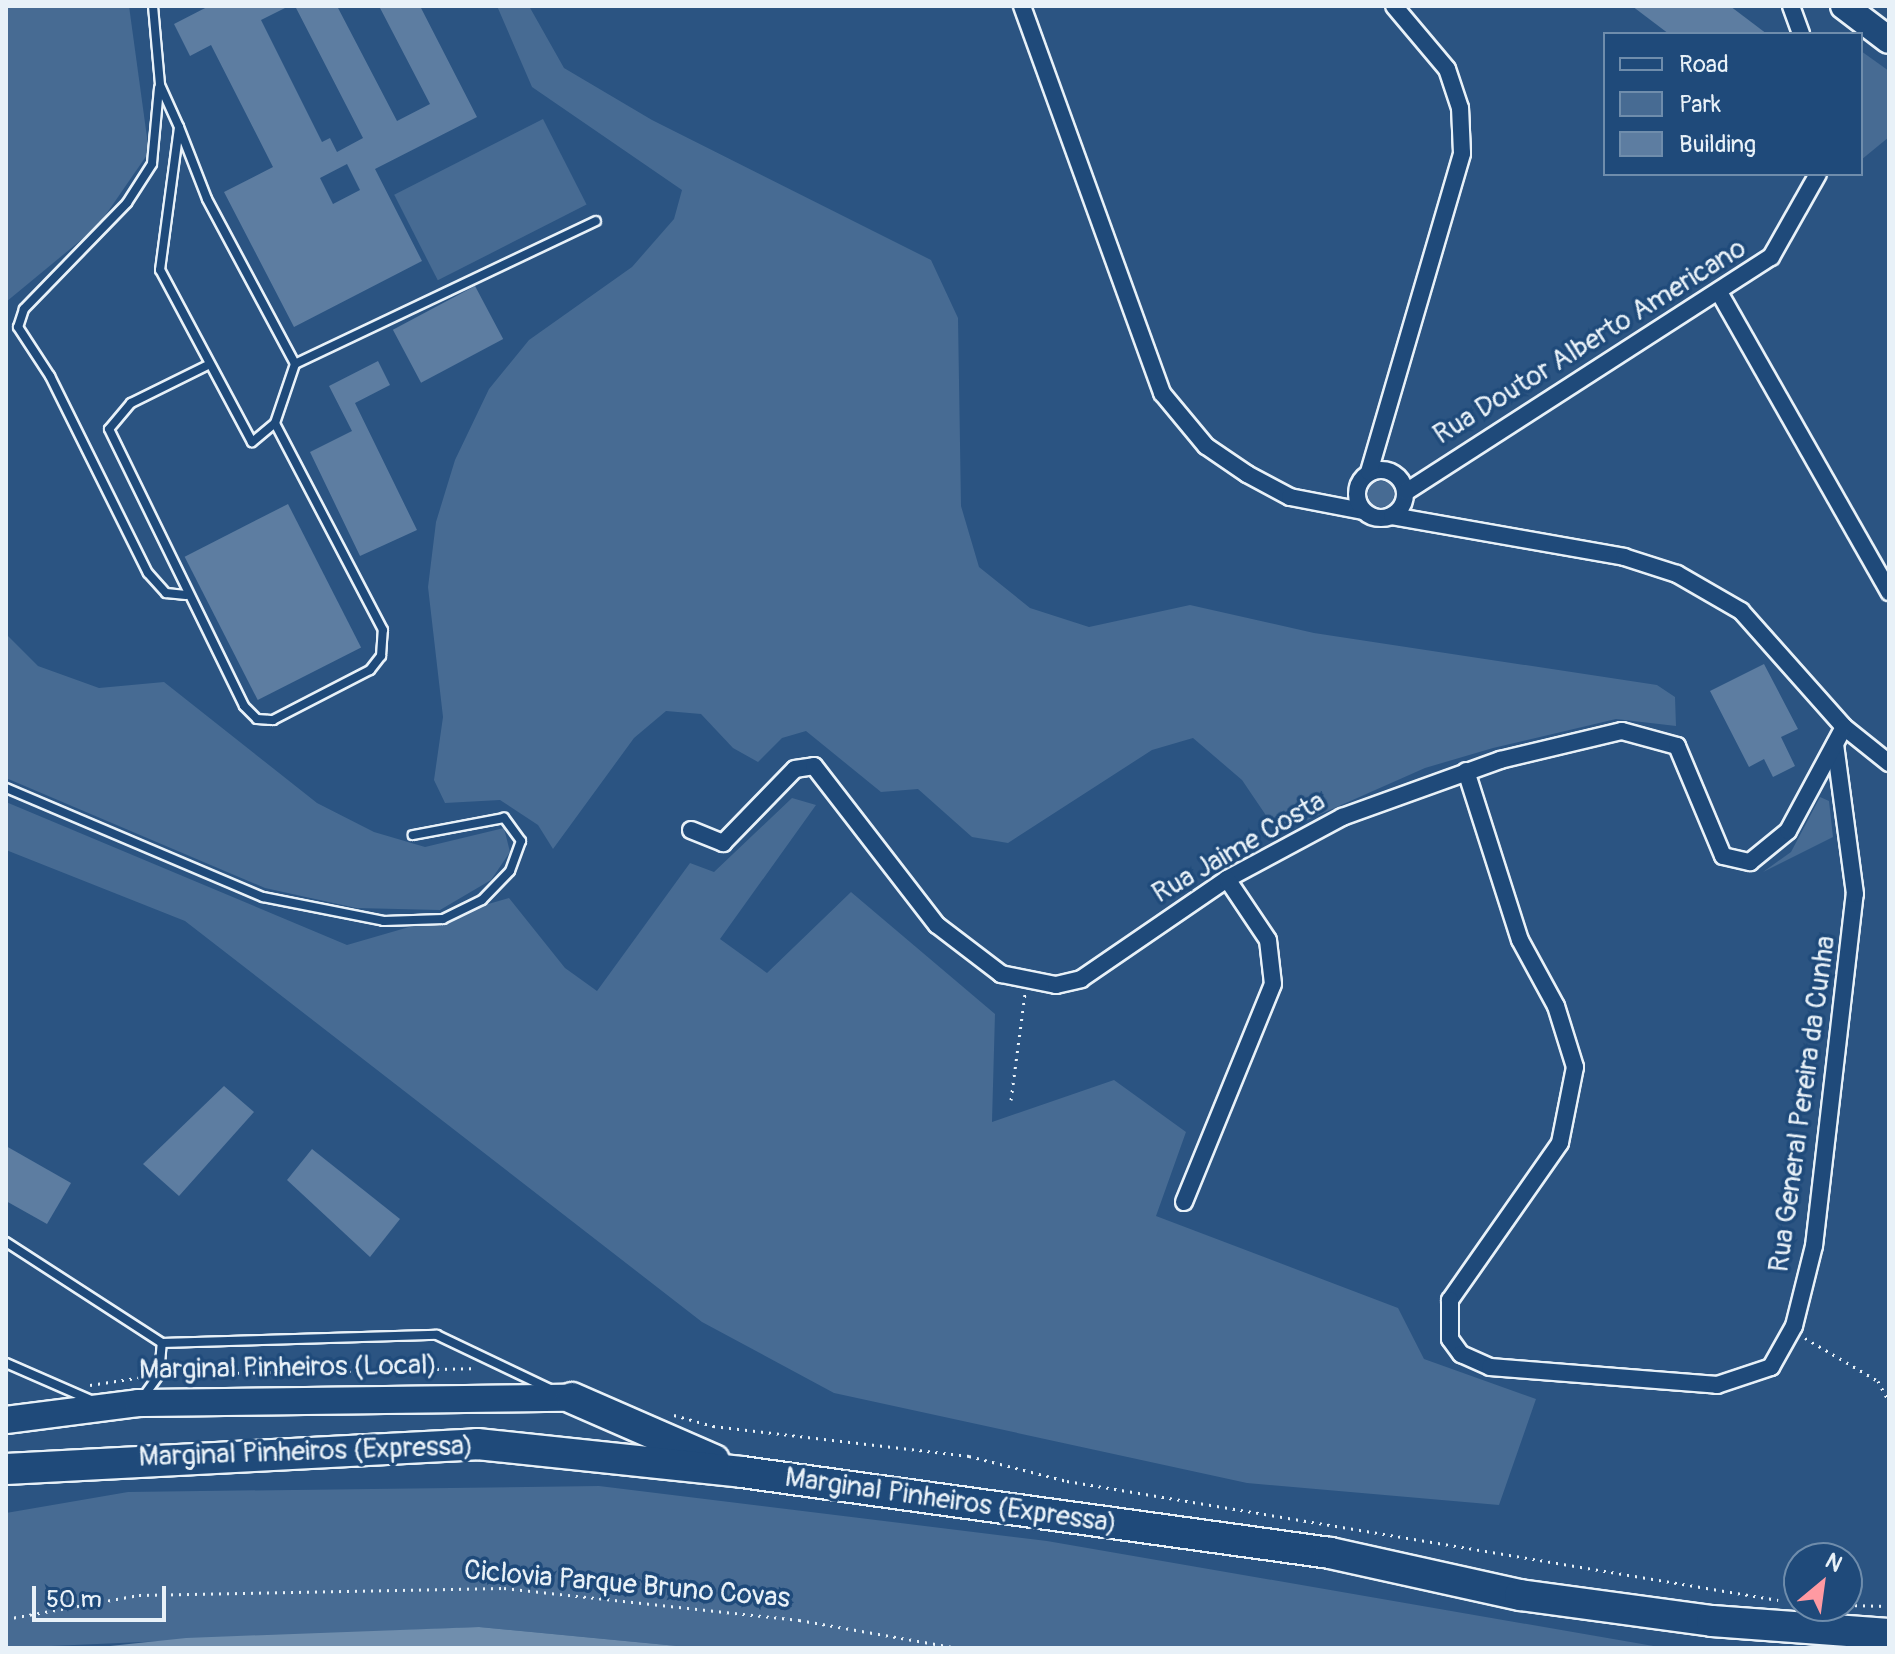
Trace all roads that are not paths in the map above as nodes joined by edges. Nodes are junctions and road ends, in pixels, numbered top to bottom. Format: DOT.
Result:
graph roads {
  1 [pos="153,6"];
  2 [pos="1022,6"];
  3 [pos="1394,6"];
  4 [pos="1791,6"];
  5 [pos="1844,6"];
  6 [pos="1800,32"];
  7 [pos="1889,40"];
  8 [pos="160,85"];
  9 [pos="179,127"];
  10 [pos="1817,176"];
  11 [pos="596,221"];
  12 [pos="1720,294"];
  13 [pos="295,364"];
  14 [pos="208,365"];
  15 [pos="275,423"];
  16 [pos="1377,471"];
  17 [pos="1357,490"];
  18 [pos="1401,499"];
  19 [pos="1322,503"];
  20 [pos="1363,511"];
  21 [pos="1889,592"];
  22 [pos="186,595"];
  23 [pos="1844,727"];
  24 [pos="1835,744"];
  25 [pos="1889,763"];
  26 [pos="1466,771"];
  27 [pos="6,788"];
  28 [pos="691,830"];
  29 [pos="413,835"];
  30 [pos="1227,879"];
  31 [pos="1184,1202"];
  32 [pos="6,1242"];
  33 [pos="162,1343"];
  34 [pos="6,1363"];
  35 [pos="572,1398"];
  36 [pos="138,1403"];
  37 [pos="101,1405"];
  38 [pos="6,1420"];
  39 [pos="6,1469"];
  40 [pos="742,1472"];
  41 [pos="1889,1634"];
  1 -- 8 [label="lane"];
  2 -- 19 [label="street"];
  3 -- 16 [label="street"];
  4 -- 6 [label="street"];
  5 -- 7 [label="main road"];
  8 -- 9 [label="lane"];
  8 -- 22 [label="lane"];
  9 -- 13 [label="lane"];
  9 -- 14 [label="lane"];
  10 -- 12 [label="street, Rua Doutor Alberto Americano"];
  11 -- 13 [label="lane"];
  12 -- 18 [label="street, Rua Doutor Alberto Americano"];
  12 -- 21 [label="street"];
  13 -- 15 [label="lane"];
  14 -- 15 [label="lane"];
  14 -- 22 [label="lane"];
  15 -- 22 [label="lane"];
  16 -- 17 [label="street"];
  16 -- 18 [label="street"];
  17 -- 19 [label="street"];
  17 -- 20 [label="street"];
  18 -- 20 [label="street"];
  18 -- 23 [label="street"];
  19 -- 20 [label="street"];
  23 -- 24 [label="street, Rua Jaime Costa"];
  23 -- 25 [label="street"];
  24 -- 26 [label="street, Rua Jaime Costa"];
  24 -- 26 [label="street, Rua General Pereira da Cunha"];
  26 -- 30 [label="street, Rua Jaime Costa"];
  27 -- 29 [label="lane"];
  28 -- 30 [label="street, Rua Jaime Costa"];
  30 -- 31 [label="street"];
  32 -- 33 [label="lane"];
  33 -- 35 [label="lane"];
  33 -- 36 [label="lane"];
  34 -- 37 [label="lane"];
  35 -- 36 [label="main road, Marginal Pinheiros (Local)"];
  35 -- 40 [label="highway"];
  36 -- 37 [label="main road, Marginal Pinheiros (Local)"];
  37 -- 38 [label="main road, Marginal Pinheiros (Local)"];
  39 -- 40 [label="highway, Marginal Pinheiros (Expressa)"];
  40 -- 41 [label="highway, Marginal Pinheiros (Expressa)"];
}
